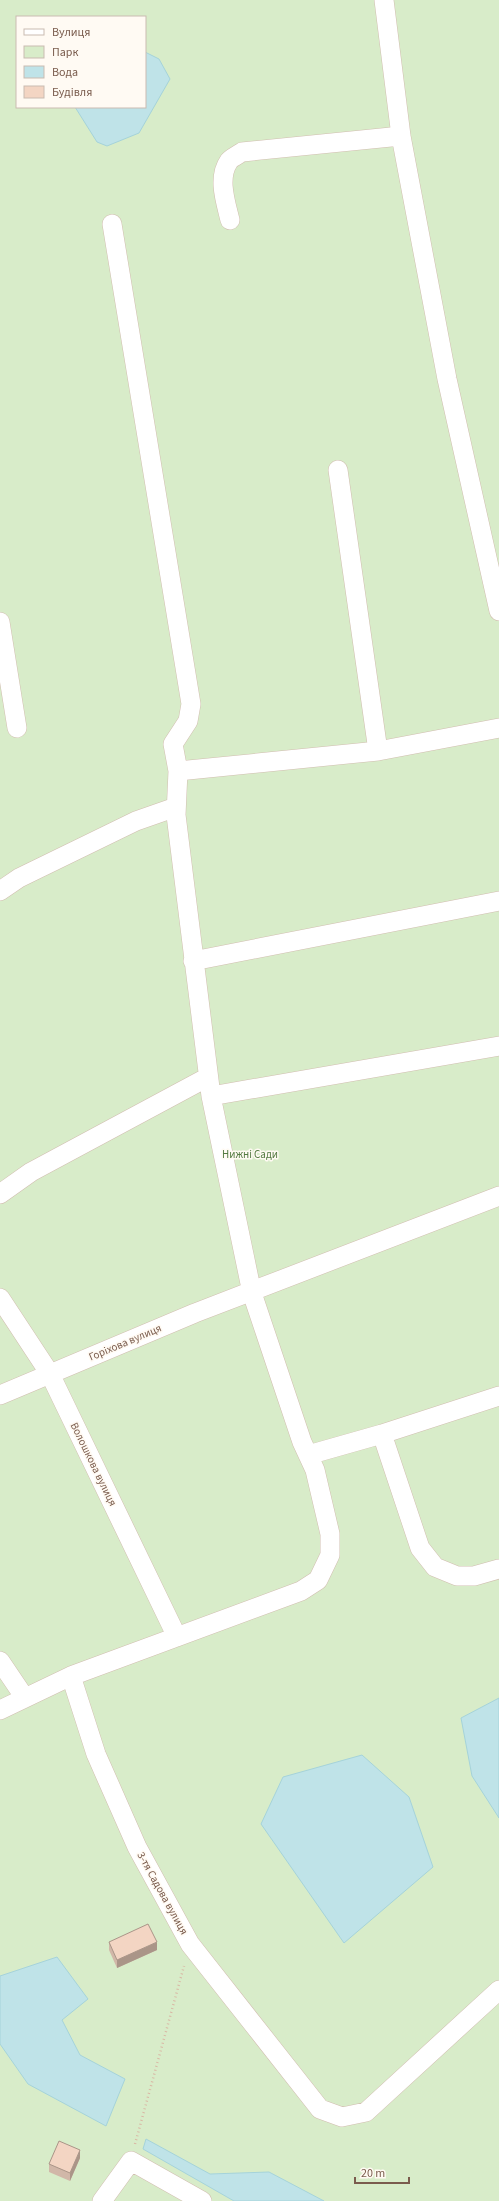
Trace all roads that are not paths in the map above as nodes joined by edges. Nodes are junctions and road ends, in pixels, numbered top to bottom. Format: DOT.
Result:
graph roads {
  1 [pos="384,0"];
  2 [pos="401,136"];
  3 [pos="230,220"];
  4 [pos="112,224"];
  5 [pos="338,470"];
  6 [pos="499,611"];
  7 [pos="0,622"];
  8 [pos="17,728"];
  9 [pos="499,728"];
  10 [pos="378,751"];
  11 [pos="178,771"];
  12 [pos="176,807"];
  13 [pos="0,890"];
  14 [pos="499,901"];
  15 [pos="193,961"];
  16 [pos="499,1046"];
  17 [pos="208,1077"];
  18 [pos="211,1096"];
  19 [pos="0,1194"];
  20 [pos="499,1196"];
  21 [pos="252,1293"];
  22 [pos="0,1298"];
  23 [pos="50,1374"];
  24 [pos="0,1395"];
  25 [pos="499,1396"];
  26 [pos="382,1434"];
  27 [pos="308,1455"];
  28 [pos="499,1569"];
  29 [pos="177,1637"];
  30 [pos="0,1661"];
  31 [pos="72,1676"];
  32 [pos="25,1698"];
  33 [pos="0,1710"];
  34 [pos="499,1990"];
  35 [pos="102,2201"];
  36 [pos="202,2201"];
  1 -- 2 [label="street"];
  2 -- 3 [label="street"];
  2 -- 6 [label="street"];
  4 -- 11 [label="street"];
  5 -- 10 [label="street"];
  7 -- 8 [label="street"];
  9 -- 10 [label="street"];
  10 -- 11 [label="street"];
  11 -- 12 [label="street"];
  12 -- 13 [label="street"];
  12 -- 15 [label="street"];
  14 -- 15 [label="street"];
  15 -- 17 [label="street"];
  16 -- 18 [label="street"];
  17 -- 18 [label="street"];
  17 -- 19 [label="street"];
  18 -- 21 [label="street"];
  20 -- 21 [label="street, Горіхова вулиця"];
  21 -- 23 [label="street, Горіхова вулиця"];
  21 -- 27 [label="street"];
  22 -- 23 [label="street, Волошкова вулиця"];
  23 -- 24 [label="street, Горіхова вулиця"];
  23 -- 29 [label="street, Волошкова вулиця"];
  25 -- 26 [label="street"];
  26 -- 27 [label="street"];
  26 -- 28 [label="street"];
  27 -- 29 [label="street"];
  29 -- 31 [label="street"];
  30 -- 32 [label="street"];
  31 -- 32 [label="street"];
  31 -- 34 [label="street, 3-тя Садова вулиця"];
  32 -- 33 [label="street"];
  35 -- 36 [label="street"];
}
